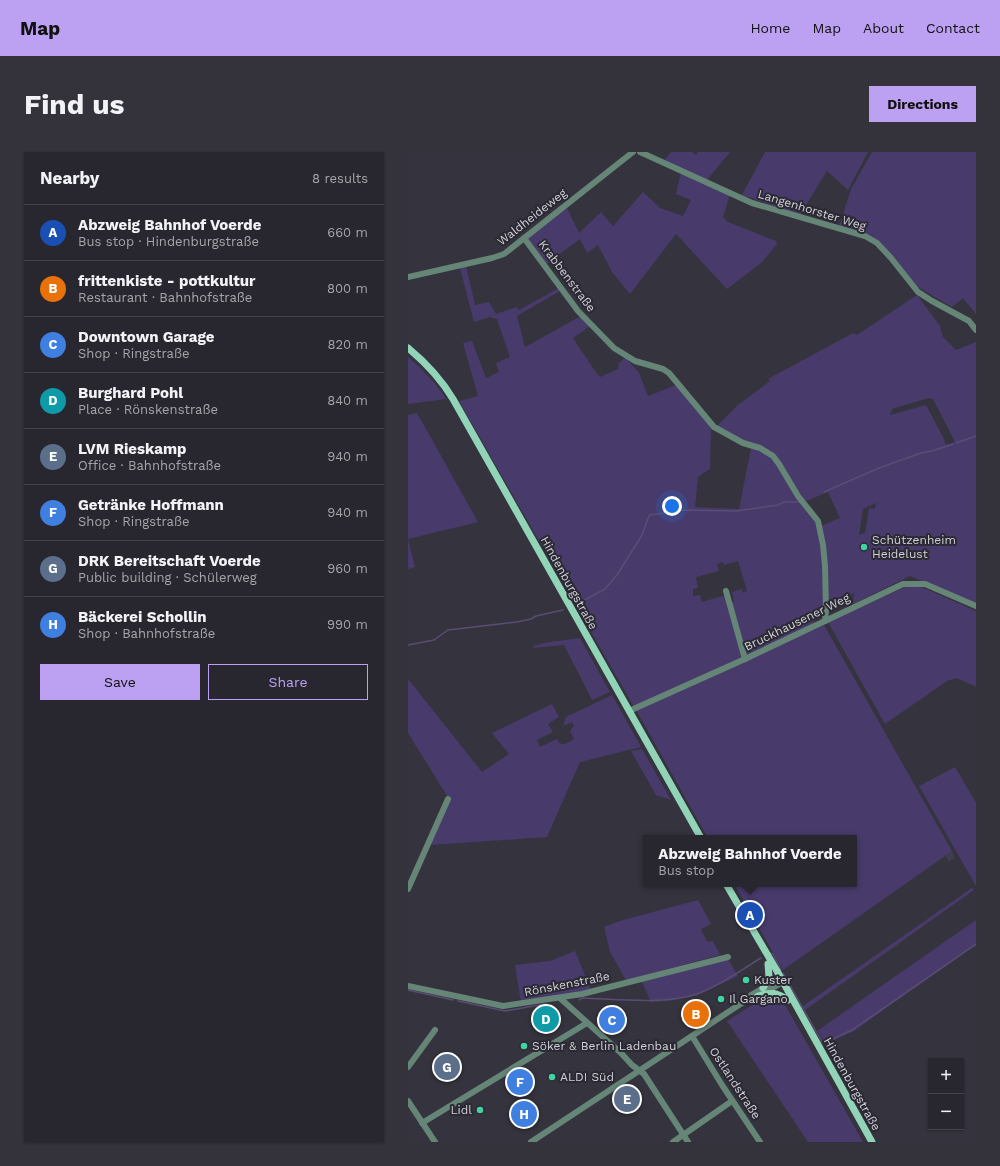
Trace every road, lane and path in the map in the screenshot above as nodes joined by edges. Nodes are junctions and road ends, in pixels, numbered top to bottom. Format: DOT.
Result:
graph roads {
  1 [pos="633,152"];
  2 [pos="640,152"];
  3 [pos="524,238"];
  4 [pos="408,277"];
  5 [pos="976,330"];
  6 [pos="408,348"];
  7 [pos="726,591"];
  8 [pos="976,606"];
  9 [pos="825,621"];
  10 [pos="745,659"];
  11 [pos="629,711"];
  12 [pos="448,798"];
  13 [pos="698,835"];
  14 [pos="728,887"];
  15 [pos="408,889"];
  16 [pos="750,926"];
  17 [pos="728,957"];
  18 [pos="768,964"];
  19 [pos="780,981"];
  20 [pos="408,986"];
  21 [pos="763,988"];
  22 [pos="758,996"];
  23 [pos="561,999"];
  24 [pos="748,999"];
  25 [pos="788,1000"];
  26 [pos="587,1023"];
  27 [pos="436,1030"];
  28 [pos="692,1036"];
  29 [pos="812,1036"];
  30 [pos="408,1067"];
  31 [pos="639,1071"];
  32 [pos="408,1101"];
  33 [pos="732,1101"];
  34 [pos="422,1123"];
  35 [pos="683,1135"];
  36 [pos="435,1142"];
  37 [pos="531,1142"];
  38 [pos="672,1142"];
  39 [pos="688,1142"];
  40 [pos="760,1142"];
  41 [pos="872,1142"];
  1 -- 3 [label="street, Waldheideweg"];
  2 -- 5 [label="street, Langenhorster Weg"];
  3 -- 4 [label="street, Waldheideweg"];
  3 -- 9 [label="street, Krabbenstraße"];
  6 -- 11 [label="main road, Hindenburgstraße"];
  7 -- 10 [label="street"];
  8 -- 9 [label="street, Bruckhausener Weg"];
  9 -- 10 [label="street, Bruckhausener Weg"];
  10 -- 11 [label="street, Bruckhausener Weg"];
  11 -- 13 [label="main road, Hindenburgstraße"];
  12 -- 15 [label="street"];
  14 -- 16 [label="main road, Hindenburgstraße"];
  16 -- 18 [label="main road, Hindenburgstraße"];
  16 -- 19 [label="main road, Hindenburgstraße"];
  17 -- 23 [label="street, Rönskenstraße"];
  18 -- 19 [label="main road, Hindenburgstraße"];
  18 -- 21 [label="main road"];
  19 -- 21 [label="street"];
  19 -- 22 [label="street"];
  19 -- 25 [label="main road, Hindenburgstraße"];
  19 -- 29 [label="main road, Hindenburgstraße"];
  20 -- 23 [label="street, Rönskenstraße"];
  21 -- 24 [label="street"];
  22 -- 24 [label="street"];
  22 -- 25 [label="main road"];
  23 -- 26 [label="street"];
  24 -- 28 [label="street"];
  25 -- 29 [label="main road, Hindenburgstraße"];
  26 -- 31 [label="street"];
  26 -- 34 [label="street"];
  27 -- 30 [label="street"];
  28 -- 31 [label="street"];
  28 -- 33 [label="street, Ostlandstraße"];
  29 -- 41 [label="main road, Hindenburgstraße"];
  31 -- 35 [label="street"];
  31 -- 37 [label="street"];
  32 -- 34 [label="street"];
  33 -- 35 [label="street"];
  33 -- 40 [label="street, Ostlandstraße"];
  34 -- 36 [label="street"];
  35 -- 38 [label="street"];
  35 -- 39 [label="street"];
}
